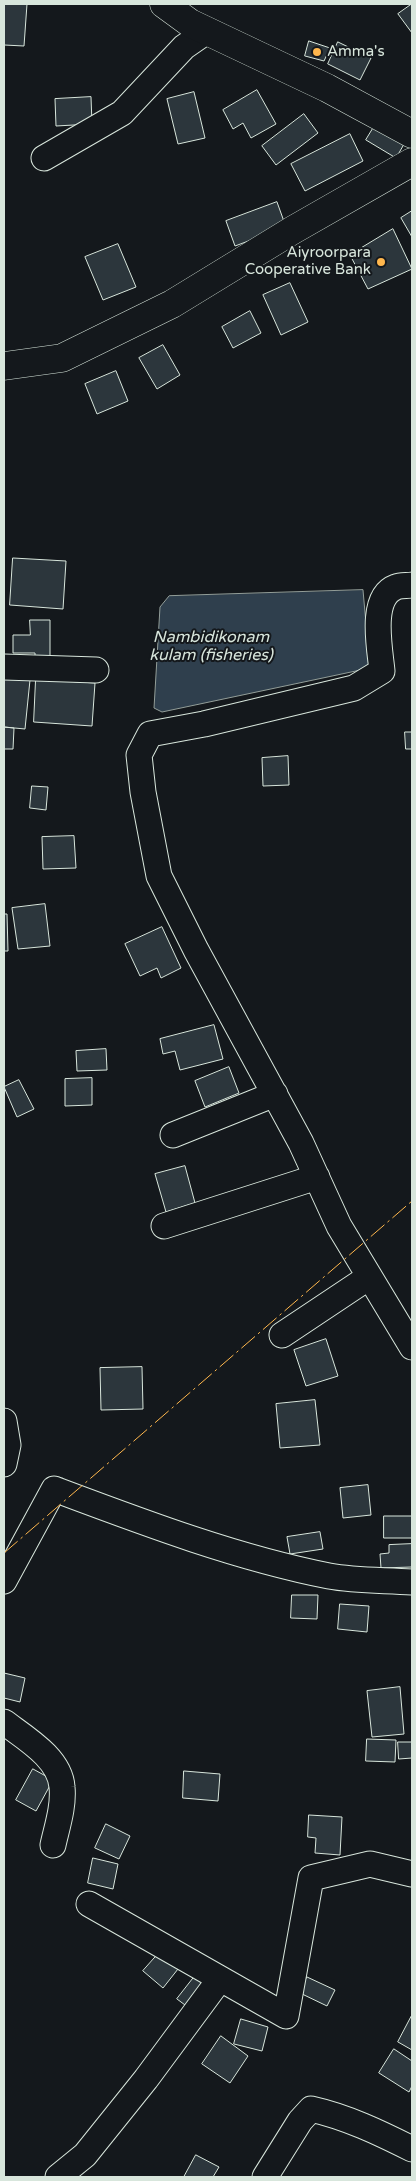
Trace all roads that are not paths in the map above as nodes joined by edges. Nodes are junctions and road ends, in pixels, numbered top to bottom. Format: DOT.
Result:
graph roads {
  1 [pos="164,4"];
  2 [pos="207,31"];
  3 [pos="412,134"];
  4 [pos="44,158"];
  5 [pos="412,162"];
  6 [pos="4,366"];
  7 [pos="412,585"];
  8 [pos="4,667"];
  9 [pos="96,670"];
  10 [pos="275,1094"];
  11 [pos="173,1135"];
  12 [pos="317,1177"];
  13 [pos="164,1226"];
  14 [pos="369,1277"];
  15 [pos="282,1335"];
  16 [pos="412,1347"];
  17 [pos="4,1422"];
  18 [pos="4,1464"];
  19 [pos="4,1581"];
  20 [pos="412,1582"];
  21 [pos="4,1722"];
  22 [pos="53,1845"];
  23 [pos="412,1874"];
  24 [pos="89,1904"];
  25 [pos="220,1979"];
  26 [pos="412,2150"];
  27 [pos="58,2177"];
  28 [pos="264,2177"];
  1 -- 2 [label="main road"];
  2 -- 3 [label="main road"];
  2 -- 4 [label="street"];
  5 -- 6 [label="main road"];
  7 -- 10 [label="street"];
  8 -- 9 [label="street"];
  10 -- 11 [label="street"];
  10 -- 12 [label="street"];
  12 -- 13 [label="street"];
  12 -- 14 [label="street"];
  14 -- 15 [label="street"];
  14 -- 16 [label="street"];
  17 -- 18 [label="street"];
  19 -- 20 [label="street"];
  21 -- 22 [label="street"];
  23 -- 25 [label="street"];
  24 -- 25 [label="street"];
  25 -- 27 [label="street"];
  26 -- 28 [label="street"];
}
